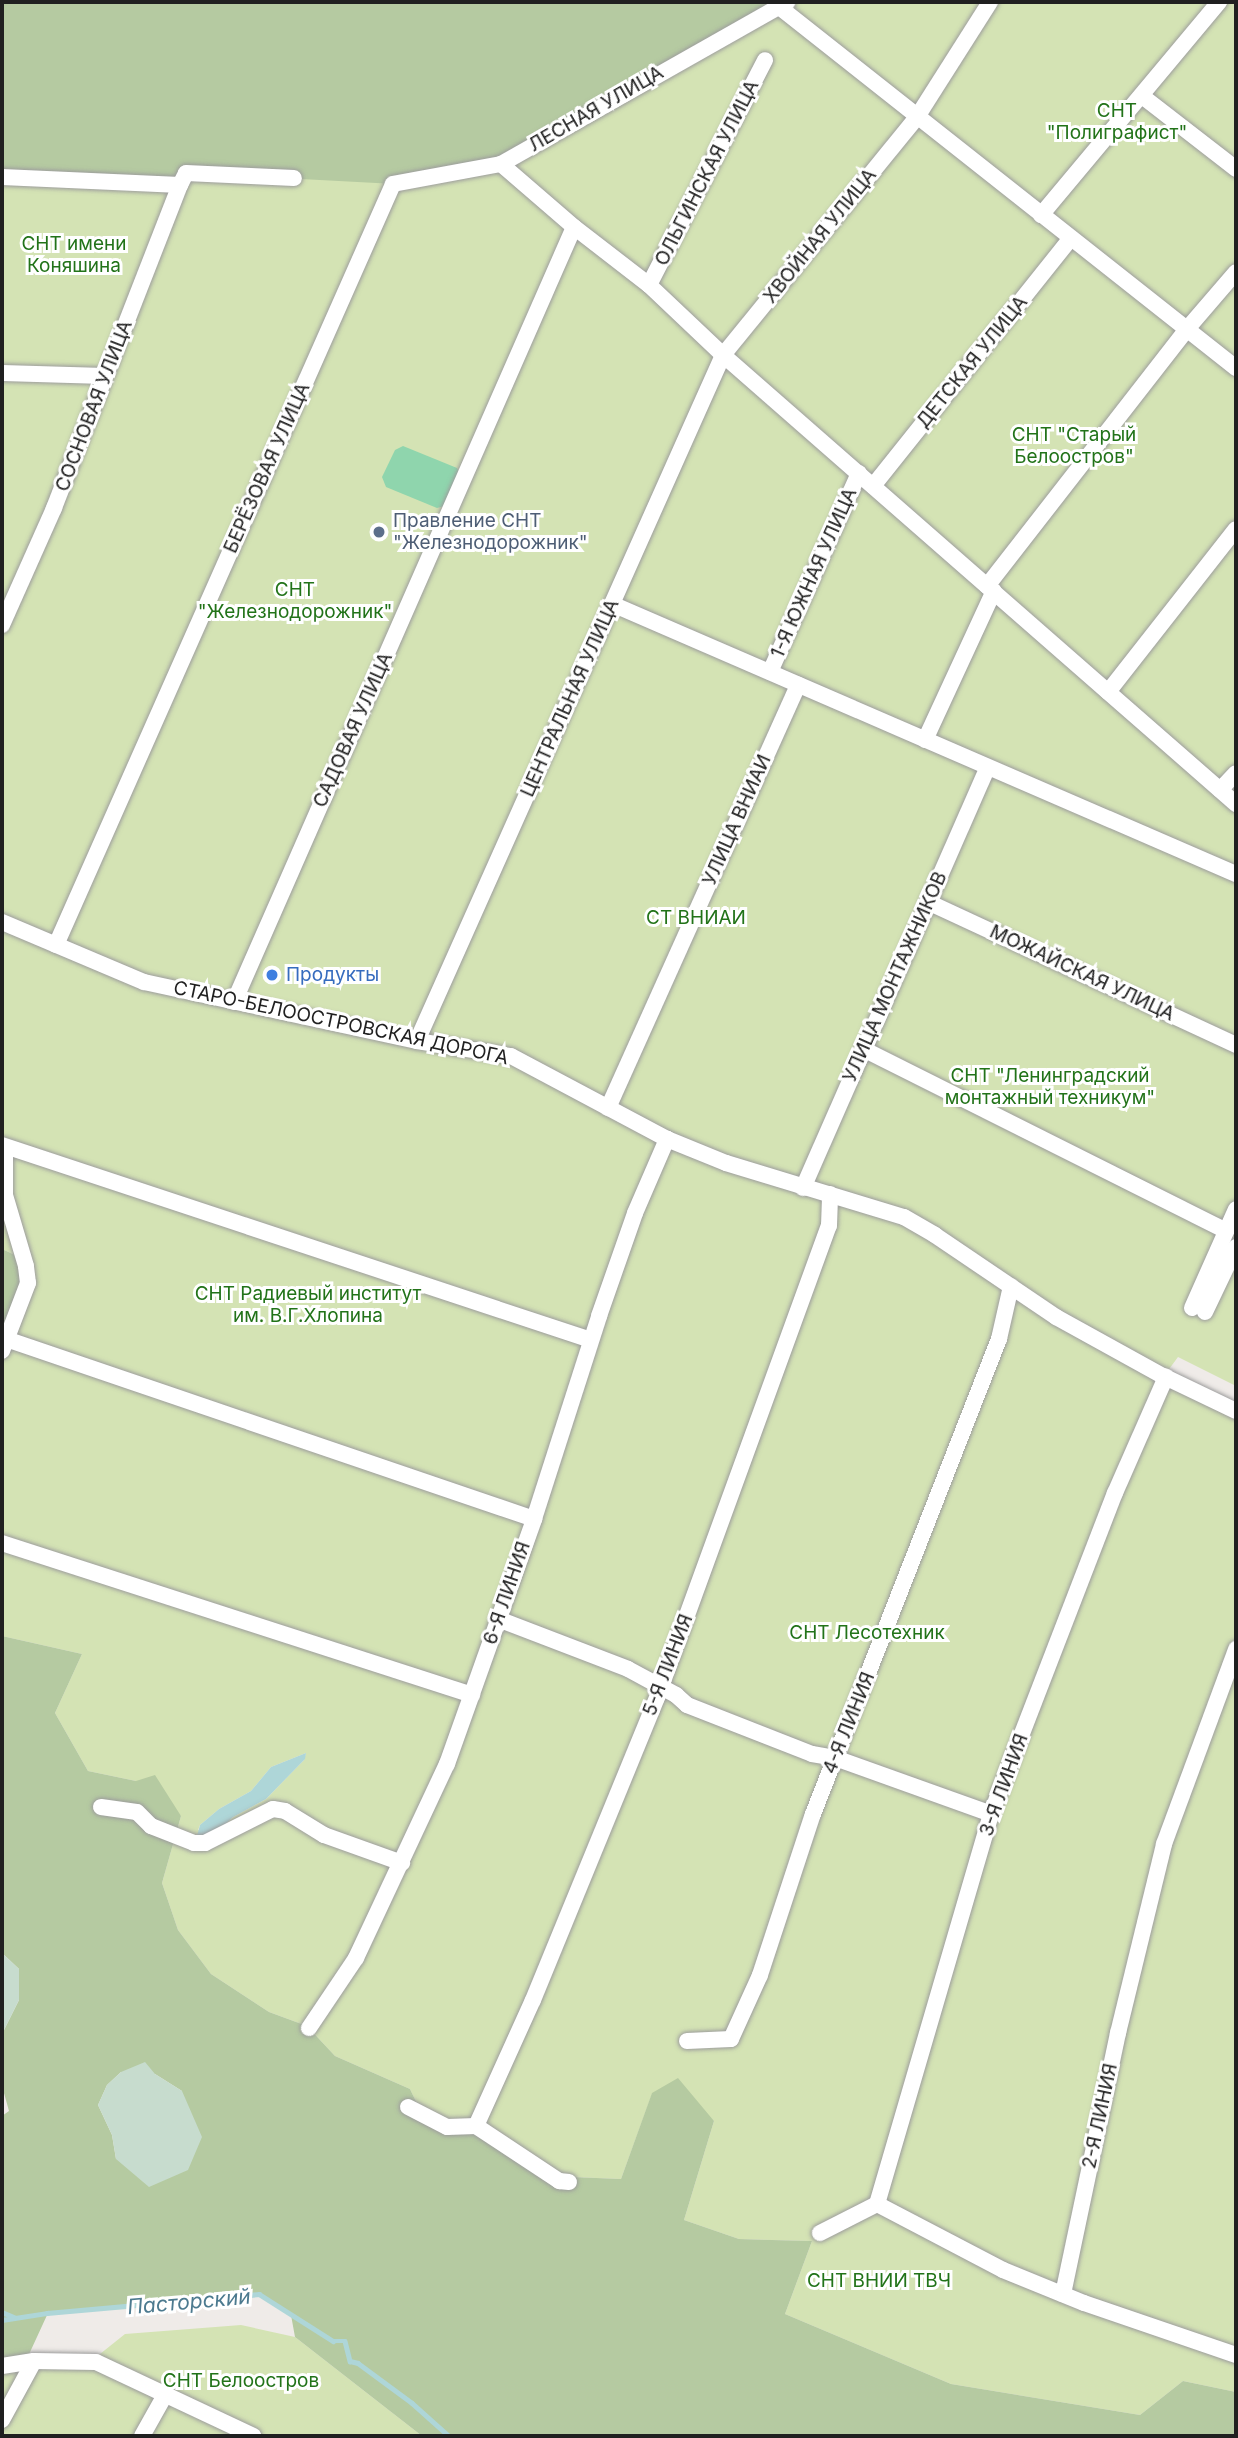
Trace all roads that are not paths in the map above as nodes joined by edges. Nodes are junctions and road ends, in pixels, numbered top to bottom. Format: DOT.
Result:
graph roads {
  1 [pos="990,2"];
  2 [pos="1219,2"];
  3 [pos="783,4"];
  4 [pos="765,60"];
  5 [pos="1142,96"];
  6 [pos="917,117"];
  7 [pos="501,164"];
  8 [pos="1236,169"];
  9 [pos="2,177"];
  10 [pos="294,178"];
  11 [pos="393,184"];
  12 [pos="180,185"];
  13 [pos="1041,215"];
  14 [pos="574,227"];
  15 [pos="1070,238"];
  16 [pos="1236,272"];
  17 [pos="649,285"];
  18 [pos="1187,329"];
  19 [pos="723,355"];
  20 [pos="1236,368"];
  21 [pos="2,373"];
  22 [pos="105,376"];
  23 [pos="859,474"];
  24 [pos="873,486"];
  25 [pos="1236,529"];
  26 [pos="990,589"];
  27 [pos="612,604"];
  28 [pos="2,625"];
  29 [pos="769,673"];
  30 [pos="798,685"];
  31 [pos="1108,692"];
  32 [pos="925,740"];
  33 [pos="988,768"];
  34 [pos="1236,773"];
  35 [pos="1220,790"];
  36 [pos="1236,804"];
  37 [pos="1236,874"];
  38 [pos="928,902"];
  39 [pos="2,922"];
  40 [pos="56,945"];
  41 [pos="234,1002"];
  42 [pos="417,1041"];
  43 [pos="1236,1045"];
  44 [pos="863,1049"];
  45 [pos="608,1108"];
  46 [pos="667,1139"];
  47 [pos="4,1146"];
  48 [pos="803,1188"];
  49 [pos="830,1194"];
  50 [pos="1236,1209"];
  51 [pos="1226,1231"];
  52 [pos="1236,1247"];
  53 [pos="1011,1286"];
  54 [pos="591,1340"];
  55 [pos="4,1345"];
  56 [pos="1166,1377"];
  57 [pos="1236,1411"];
  58 [pos="534,1519"];
  59 [pos="2,1544"];
  60 [pos="498,1619"];
  61 [pos="1236,1649"];
  62 [pos="661,1687"];
  63 [pos="472,1695"];
  64 [pos="835,1758"];
  65 [pos="101,1807"];
  66 [pos="991,1814"];
  67 [pos="402,1863"];
  68 [pos="309,2028"];
  69 [pos="687,2041"];
  70 [pos="408,2106"];
  71 [pos="476,2126"];
  72 [pos="569,2182"];
  73 [pos="877,2204"];
  74 [pos="820,2233"];
  75 [pos="1063,2294"];
  76 [pos="1236,2355"];
  77 [pos="34,2361"];
  78 [pos="2,2366"];
  79 [pos="165,2395"];
  80 [pos="2,2420"];
  81 [pos="142,2436"];
  82 [pos="253,2436"];
  1 -- 6 [label="street, ХВОЙНАЯ УЛИЦА"];
  2 -- 5 [label="street"];
  3 -- 6 [label="street"];
  3 -- 7 [label="street, ЛЕСНАЯ УЛИЦА"];
  4 -- 17 [label="street, ОЛЬГИНСКАЯ УЛИЦА"];
  5 -- 8 [label="street"];
  5 -- 13 [label="street"];
  6 -- 13 [label="street"];
  6 -- 19 [label="street, ХВОЙНАЯ УЛИЦА"];
  7 -- 11 [label="street, ЛЕСНАЯ УЛИЦА"];
  7 -- 14 [label="street"];
  9 -- 12 [label="street"];
  10 -- 12 [label="street"];
  11 -- 40 [label="street, БЕРЁЗОВАЯ УЛИЦА"];
  12 -- 22 [label="street, СОСНОВАЯ УЛИЦА"];
  13 -- 15 [label="street"];
  14 -- 17 [label="street"];
  14 -- 41 [label="street, САДОВАЯ УЛИЦА"];
  15 -- 18 [label="street"];
  15 -- 24 [label="street, ДЕТСКАЯ УЛИЦА"];
  16 -- 18 [label="street"];
  17 -- 19 [label="street"];
  18 -- 20 [label="street"];
  18 -- 26 [label="street"];
  19 -- 23 [label="street"];
  19 -- 27 [label="street, ЦЕНТРАЛЬНАЯ УЛИЦА"];
  21 -- 22 [label="street"];
  22 -- 28 [label="street, СОСНОВАЯ УЛИЦА"];
  23 -- 24 [label="street"];
  23 -- 29 [label="street, 1-Я ЮЖНАЯ УЛИЦА"];
  24 -- 26 [label="street"];
  25 -- 31 [label="street"];
  26 -- 31 [label="street"];
  26 -- 32 [label="street"];
  27 -- 29 [label="street"];
  27 -- 42 [label="street, ЦЕНТРАЛЬНАЯ УЛИЦА"];
  29 -- 30 [label="street"];
  30 -- 32 [label="street"];
  30 -- 45 [label="street, УЛИЦА ВНИАИ"];
  31 -- 35 [label="street"];
  32 -- 33 [label="street"];
  33 -- 37 [label="street"];
  33 -- 38 [label="street, УЛИЦА МОНТАЖНИКОВ"];
  34 -- 35 [label="street"];
  35 -- 36 [label="street"];
  38 -- 43 [label="street, МОЖАЙСКАЯ УЛИЦА"];
  38 -- 44 [label="street, УЛИЦА МОНТАЖНИКОВ"];
  39 -- 40 [label="street, СТАРО-БЕЛООСТРОВСКАЯ ДОРОГА"];
  40 -- 41 [label="street, СТАРО-БЕЛООСТРОВСКАЯ ДОРОГА"];
  41 -- 42 [label="street, СТАРО-БЕЛООСТРОВСКАЯ ДОРОГА"];
  42 -- 45 [label="street, СТАРО-БЕЛООСТРОВСКАЯ ДОРОГА"];
  44 -- 48 [label="street, УЛИЦА МОНТАЖНИКОВ"];
  44 -- 51 [label="street"];
  45 -- 46 [label="street, СТАРО-БЕЛООСТРОВСКАЯ ДОРОГА"];
  46 -- 48 [label="street, СТАРО-БЕЛООСТРОВСКАЯ ДОРОГА"];
  46 -- 54 [label="street, 6-Я ЛИНИЯ"];
  47 -- 54 [label="street"];
  47 -- 55 [label="street"];
  48 -- 49 [label="street, СТАРО-БЕЛООСТРОВСКАЯ ДОРОГА"];
  49 -- 53 [label="street, СТАРО-БЕЛООСТРОВСКАЯ ДОРОГА"];
  49 -- 62 [label="street, 5-Я ЛИНИЯ"];
  50 -- 51 [label="street"];
  51 -- 52 [label="street"];
  53 -- 56 [label="street, СТАРО-БЕЛООСТРОВСКАЯ ДОРОГА"];
  53 -- 64 [label="street, 4-Я ЛИНИЯ"];
  54 -- 58 [label="street, 6-Я ЛИНИЯ"];
  55 -- 58 [label="street"];
  56 -- 57 [label="street, СТАРО-БЕЛООСТРОВСКАЯ ДОРОГА"];
  56 -- 66 [label="street, 3-Я ЛИНИЯ"];
  58 -- 60 [label="street, 6-Я ЛИНИЯ"];
  59 -- 63 [label="street"];
  60 -- 62 [label="street"];
  60 -- 63 [label="street, 6-Я ЛИНИЯ"];
  61 -- 75 [label="street, 2-Я ЛИНИЯ"];
  62 -- 64 [label="street"];
  62 -- 71 [label="street, 5-Я ЛИНИЯ"];
  63 -- 67 [label="street, 6-Я ЛИНИЯ"];
  64 -- 66 [label="street"];
  64 -- 69 [label="street, 4-Я ЛИНИЯ"];
  65 -- 67 [label="street"];
  66 -- 73 [label="street, 3-Я ЛИНИЯ"];
  67 -- 68 [label="street, 6-Я ЛИНИЯ"];
  70 -- 71 [label="street"];
  71 -- 72 [label="street"];
  73 -- 74 [label="street"];
  73 -- 75 [label="street"];
  75 -- 76 [label="street"];
  77 -- 78 [label="street"];
  77 -- 79 [label="street"];
  77 -- 80 [label="street"];
  79 -- 81 [label="street"];
  79 -- 82 [label="street"];
}
